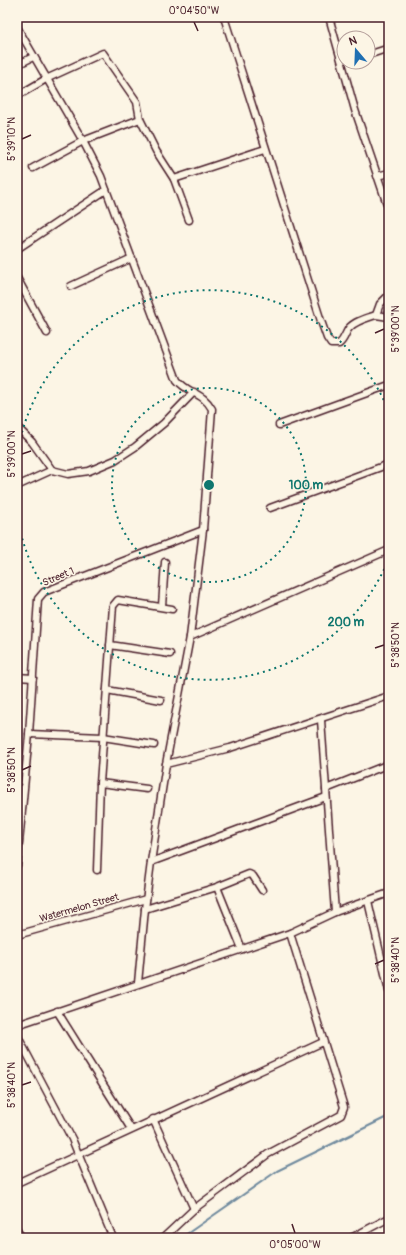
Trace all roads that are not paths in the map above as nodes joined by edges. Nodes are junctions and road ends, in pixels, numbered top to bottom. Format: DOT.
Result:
graph roads {
  1 [pos="224,17"];
  2 [pos="329,17"];
  3 [pos="17,27"];
  4 [pos="336,40"];
  5 [pos="389,48"];
  6 [pos="376,52"];
  7 [pos="33,57"];
  8 [pos="17,65"];
  9 [pos="345,70"];
  10 [pos="46,79"];
  11 [pos="17,96"];
  12 [pos="140,119"];
  13 [pos="83,141"];
  14 [pos="265,149"];
  15 [pos="33,168"];
  16 [pos="389,173"];
  17 [pos="377,176"];
  18 [pos="174,179"];
  19 [pos="106,190"];
  20 [pos="389,210"];
  21 [pos="189,220"];
  22 [pos="17,249"];
  23 [pos="132,258"];
  24 [pos="17,278"];
  25 [pos="71,286"];
  26 [pos="389,295"];
  27 [pos="376,316"];
  28 [pos="389,317"];
  29 [pos="47,333"];
  30 [pos="389,385"];
  31 [pos="194,392"];
  32 [pos="279,424"];
  33 [pos="17,427"];
  34 [pos="389,464"];
  35 [pos="52,470"];
  36 [pos="17,486"];
  37 [pos="270,508"];
  38 [pos="203,530"];
  39 [pos="389,550"];
  40 [pos="165,562"];
  41 [pos="162,606"];
  42 [pos="172,609"];
  43 [pos="190,638"];
  44 [pos="110,645"];
  45 [pos="170,654"];
  46 [pos="17,677"];
  47 [pos="32,678"];
  48 [pos="107,690"];
  49 [pos="389,696"];
  50 [pos="161,700"];
  51 [pos="321,720"];
  52 [pos="29,734"];
  53 [pos="103,737"];
  54 [pos="154,745"];
  55 [pos="166,764"];
  56 [pos="389,764"];
  57 [pos="100,783"];
  58 [pos="147,789"];
  59 [pos="326,789"];
  60 [pos="326,797"];
  61 [pos="20,804"];
  62 [pos="151,862"];
  63 [pos="17,865"];
  64 [pos="97,870"];
  65 [pos="217,887"];
  66 [pos="262,890"];
  67 [pos="389,893"];
  68 [pos="146,899"];
  69 [pos="368,901"];
  70 [pos="145,909"];
  71 [pos="335,912"];
  72 [pos="18,933"];
  73 [pos="290,933"];
  74 [pos="242,949"];
  75 [pos="138,983"];
  76 [pos="389,991"];
  77 [pos="57,1011"];
  78 [pos="17,1025"];
  79 [pos="17,1036"];
  80 [pos="323,1042"];
  81 [pos="153,1119"];
  82 [pos="131,1129"];
  83 [pos="78,1155"];
  84 [pos="17,1182"];
  85 [pos="194,1209"];
  86 [pos="389,1218"];
  87 [pos="17,1229"];
  88 [pos="21,1238"];
  89 [pos="113,1238"];
  90 [pos="163,1238"];
  91 [pos="351,1238"];
  1 -- 14 [label="street"];
  2 -- 4 [label="street"];
  3 -- 7 [label="street"];
  5 -- 6 [label="street"];
  7 -- 8 [label="street"];
  7 -- 10 [label="street"];
  9 -- 17 [label="street"];
  10 -- 11 [label="street"];
  10 -- 12 [label="street"];
  10 -- 13 [label="street"];
  12 -- 13 [label="street"];
  12 -- 18 [label="street"];
  13 -- 15 [label="street"];
  13 -- 19 [label="street"];
  14 -- 18 [label="street"];
  14 -- 27 [label="street"];
  16 -- 17 [label="street"];
  17 -- 20 [label="street"];
  18 -- 21 [label="street"];
  19 -- 22 [label="street"];
  19 -- 23 [label="street"];
  23 -- 25 [label="street"];
  23 -- 31 [label="street"];
  24 -- 29 [label="street"];
  26 -- 27 [label="street"];
  27 -- 28 [label="street"];
  30 -- 32 [label="street"];
  31 -- 35 [label="street"];
  31 -- 38 [label="street"];
  33 -- 35 [label="street"];
  34 -- 37 [label="street"];
  35 -- 36 [label="street"];
  38 -- 43 [label="street"];
  38 -- 47 [label="street, Street 1"];
  39 -- 43 [label="street"];
  40 -- 41 [label="street"];
  41 -- 42 [label="street"];
  41 -- 44 [label="street"];
  43 -- 55 [label="street"];
  44 -- 45 [label="street"];
  44 -- 48 [label="street"];
  46 -- 47 [label="street"];
  47 -- 52 [label="street, Street 1"];
  48 -- 50 [label="street"];
  48 -- 53 [label="street"];
  49 -- 51 [label="street"];
  51 -- 55 [label="street"];
  51 -- 59 [label="street"];
  52 -- 53 [label="street"];
  52 -- 61 [label="street, Street 1"];
  53 -- 54 [label="street"];
  53 -- 57 [label="street"];
  55 -- 62 [label="street"];
  56 -- 59 [label="street"];
  57 -- 58 [label="street"];
  57 -- 64 [label="street"];
  59 -- 60 [label="street"];
  60 -- 62 [label="street"];
  60 -- 71 [label="street"];
  61 -- 63 [label="street, Street 1"];
  62 -- 68 [label="street"];
  65 -- 66 [label="street"];
  65 -- 70 [label="street"];
  65 -- 74 [label="street"];
  67 -- 69 [label="street"];
  68 -- 70 [label="street"];
  68 -- 72 [label="street, Watermelon Street"];
  69 -- 71 [label="street"];
  69 -- 76 [label="street"];
  70 -- 75 [label="street"];
  71 -- 73 [label="street"];
  73 -- 74 [label="street"];
  73 -- 80 [label="street"];
  74 -- 75 [label="street"];
  75 -- 77 [label="street"];
  77 -- 78 [label="street"];
  77 -- 82 [label="street"];
  79 -- 83 [label="street"];
  80 -- 81 [label="street"];
  80 -- 85 [label="street"];
  81 -- 82 [label="street"];
  81 -- 85 [label="street"];
  82 -- 83 [label="street"];
  83 -- 84 [label="street"];
  83 -- 89 [label="street"];
  85 -- 90 [label="street"];
  86 -- 91 [label="street"];
  87 -- 88 [label="street"];
}
